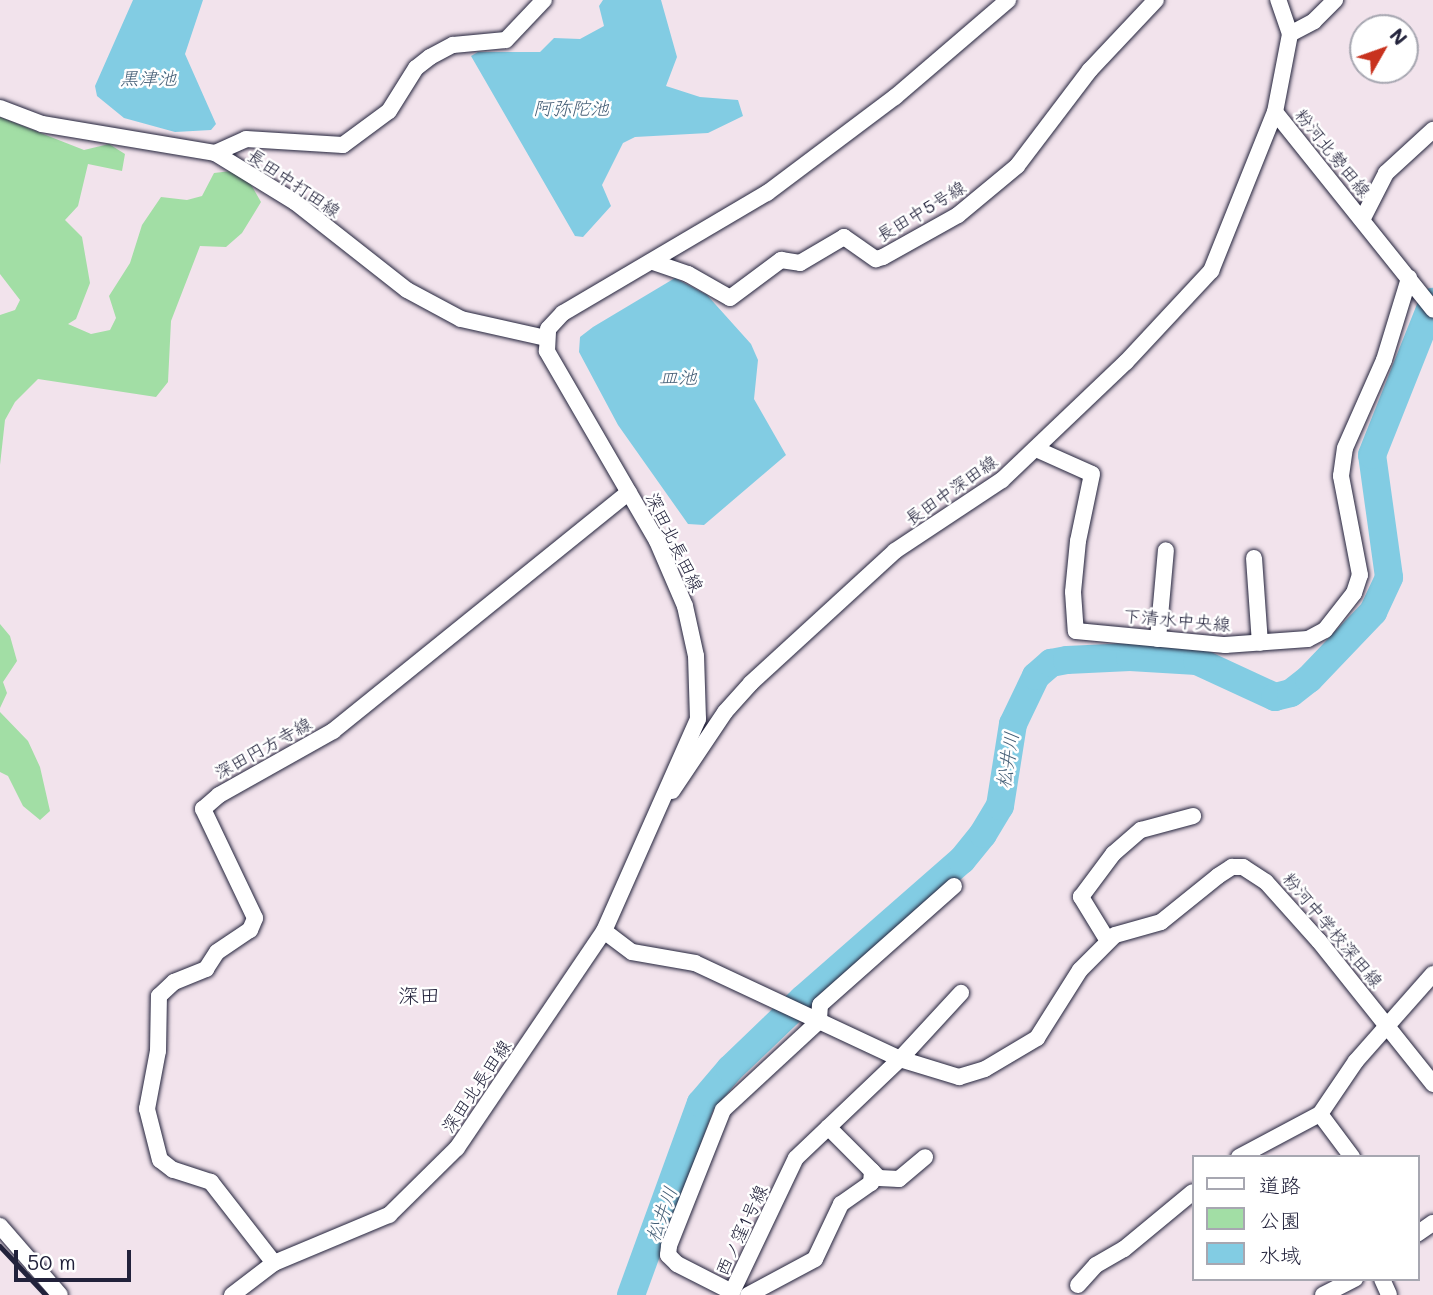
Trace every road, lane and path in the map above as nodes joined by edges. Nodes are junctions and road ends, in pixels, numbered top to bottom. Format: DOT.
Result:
graph roads {
  1 [pos="544,0"];
  2 [pos="1008,0"];
  3 [pos="1156,0"];
  4 [pos="1278,0"];
  5 [pos="1335,0"];
  6 [pos="1290,34"];
  7 [pos="0,108"];
  8 [pos="1275,112"];
  9 [pos="1433,130"];
  10 [pos="215,153"];
  11 [pos="1363,220"];
  12 [pos="653,262"];
  13 [pos="1413,283"];
  14 [pos="1433,309"];
  15 [pos="546,338"];
  16 [pos="1036,449"];
  17 [pos="629,492"];
  18 [pos="1166,550"];
  19 [pos="1254,558"];
  20 [pos="1158,639"];
  21 [pos="1260,643"];
  22 [pos="659,807"];
  23 [pos="1193,816"];
  24 [pos="954,886"];
  25 [pos="604,931"];
  26 [pos="1108,941"];
  27 [pos="1433,974"];
  28 [pos="961,993"];
  29 [pos="812,1017"];
  30 [pos="1387,1026"];
  31 [pos="900,1059"];
  32 [pos="1433,1084"];
  33 [pos="1320,1114"];
  34 [pos="828,1127"];
  35 [pos="1243,1155"];
  36 [pos="1351,1155"];
  37 [pos="925,1157"];
  38 [pos="872,1171"];
  39 [pos="1192,1193"];
  40 [pos="0,1226"];
  41 [pos="274,1263"];
  42 [pos="1078,1285"];
  43 [pos="1348,1287"];
  44 [pos="739,1294"];
  45 [pos="60,1295"];
  46 [pos="232,1295"];
  47 [pos="1323,1295"];
  1 -- 10 [label="street"];
  2 -- 12 [label="street"];
  3 -- 12 [label="street, 長田中5号線"];
  4 -- 6 [label="street"];
  5 -- 6 [label="street"];
  6 -- 8 [label="street, 粉河北勢田線"];
  7 -- 10 [label="street, 長田中打田線"];
  8 -- 11 [label="street, 粉河北勢田線"];
  8 -- 16 [label="street, 長田中深田線"];
  9 -- 11 [label="street"];
  10 -- 15 [label="street, 長田中打田線"];
  11 -- 13 [label="street, 粉河北勢田線"];
  12 -- 15 [label="street"];
  13 -- 14 [label="street, 粉河北勢田線"];
  13 -- 21 [label="street, 下清水中央線"];
  15 -- 17 [label="street, 深田北長田線"];
  16 -- 20 [label="street, 下清水中央線"];
  16 -- 22 [label="street, 長田中深田線"];
  17 -- 22 [label="street, 深田北長田線"];
  17 -- 41 [label="street, 深田円方寺線"];
  18 -- 20 [label="street"];
  19 -- 21 [label="street"];
  20 -- 21 [label="street, 下清水中央線"];
  22 -- 25 [label="street, 深田北長田線"];
  23 -- 26 [label="street"];
  24 -- 29 [label="street, 西ノ窪1号線"];
  25 -- 29 [label="street, 粉河中学校深田線"];
  25 -- 41 [label="street, 深田北長田線"];
  26 -- 30 [label="street, 粉河中学校深田線"];
  26 -- 31 [label="street, 粉河中学校深田線"];
  27 -- 30 [label="street"];
  28 -- 31 [label="street, 西ノ窪1号線"];
  29 -- 31 [label="street, 粉河中学校深田線"];
  29 -- 44 [label="street, 西ノ窪1号線"];
  30 -- 32 [label="street, 粉河中学校深田線"];
  30 -- 33 [label="street"];
  31 -- 34 [label="street, 西ノ窪1号線"];
  33 -- 35 [label="street"];
  33 -- 36 [label="street"];
  34 -- 38 [label="street"];
  34 -- 44 [label="street, 西ノ窪1号線"];
  37 -- 38 [label="street"];
  38 -- 44 [label="street"];
  39 -- 42 [label="street"];
  40 -- 45 [label="street"];
  41 -- 46 [label="street, 深田北長田線"];
  43 -- 47 [label="street"];
}
